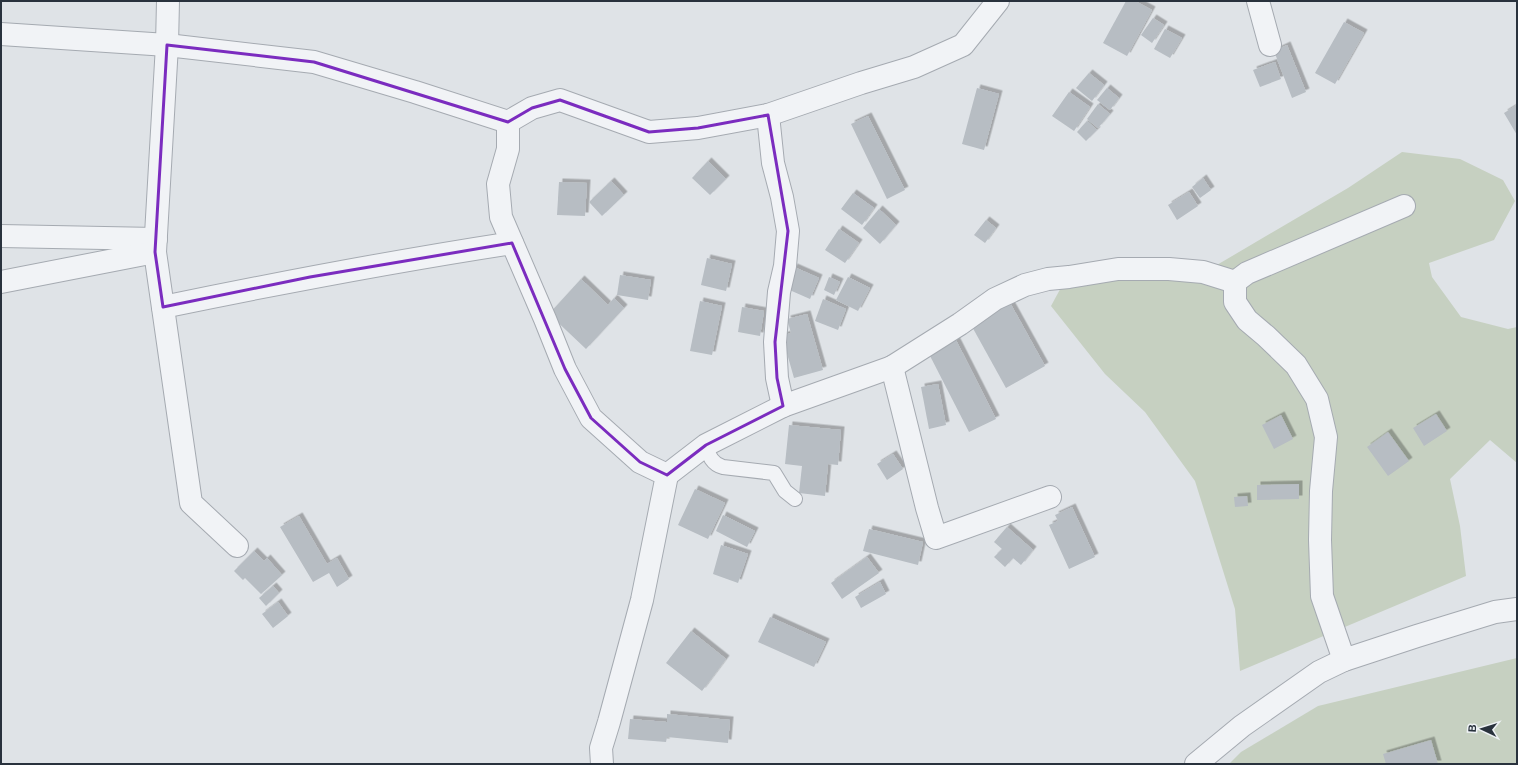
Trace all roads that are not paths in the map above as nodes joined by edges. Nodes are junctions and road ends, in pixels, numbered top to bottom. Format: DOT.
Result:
graph roads {
  1 [pos="168,1"];
  2 [pos="998,1"];
  3 [pos="1258,1"];
  4 [pos="1,34"];
  5 [pos="167,44"];
  6 [pos="1270,45"];
  7 [pos="768,115"];
  8 [pos="508,122"];
  9 [pos="1404,206"];
  10 [pos="1,236"];
  11 [pos="512,243"];
  12 [pos="156,245"];
  13 [pos="1,282"];
  14 [pos="1235,282"];
  15 [pos="163,307"];
  16 [pos="892,367"];
  17 [pos="783,406"];
  18 [pos="706,445"];
  19 [pos="667,475"];
  20 [pos="1050,497"];
  21 [pos="795,499"];
  22 [pos="237,546"];
  23 [pos="1517,609"];
  24 [pos="1344,660"];
  25 [pos="602,764"];
  26 [pos="1196,764"];
  1 -- 5 [label="street"];
  2 -- 7 [label="street"];
  3 -- 6 [label="street"];
  4 -- 5 [label="street"];
  5 -- 8 [label="street"];
  5 -- 12 [label="street"];
  7 -- 8 [label="street"];
  7 -- 17 [label="street"];
  8 -- 11 [label="street"];
  9 -- 14 [label="street"];
  10 -- 12 [label="street"];
  11 -- 15 [label="street"];
  11 -- 19 [label="street"];
  12 -- 13 [label="street"];
  12 -- 15 [label="street"];
  14 -- 16 [label="street"];
  14 -- 24 [label="street"];
  15 -- 22 [label="street"];
  16 -- 17 [label="street"];
  16 -- 20 [label="street"];
  17 -- 18 [label="street"];
  18 -- 19 [label="street"];
  18 -- 21 [label="lane"];
  19 -- 25 [label="street"];
  23 -- 24 [label="street"];
  24 -- 26 [label="street"];
}
